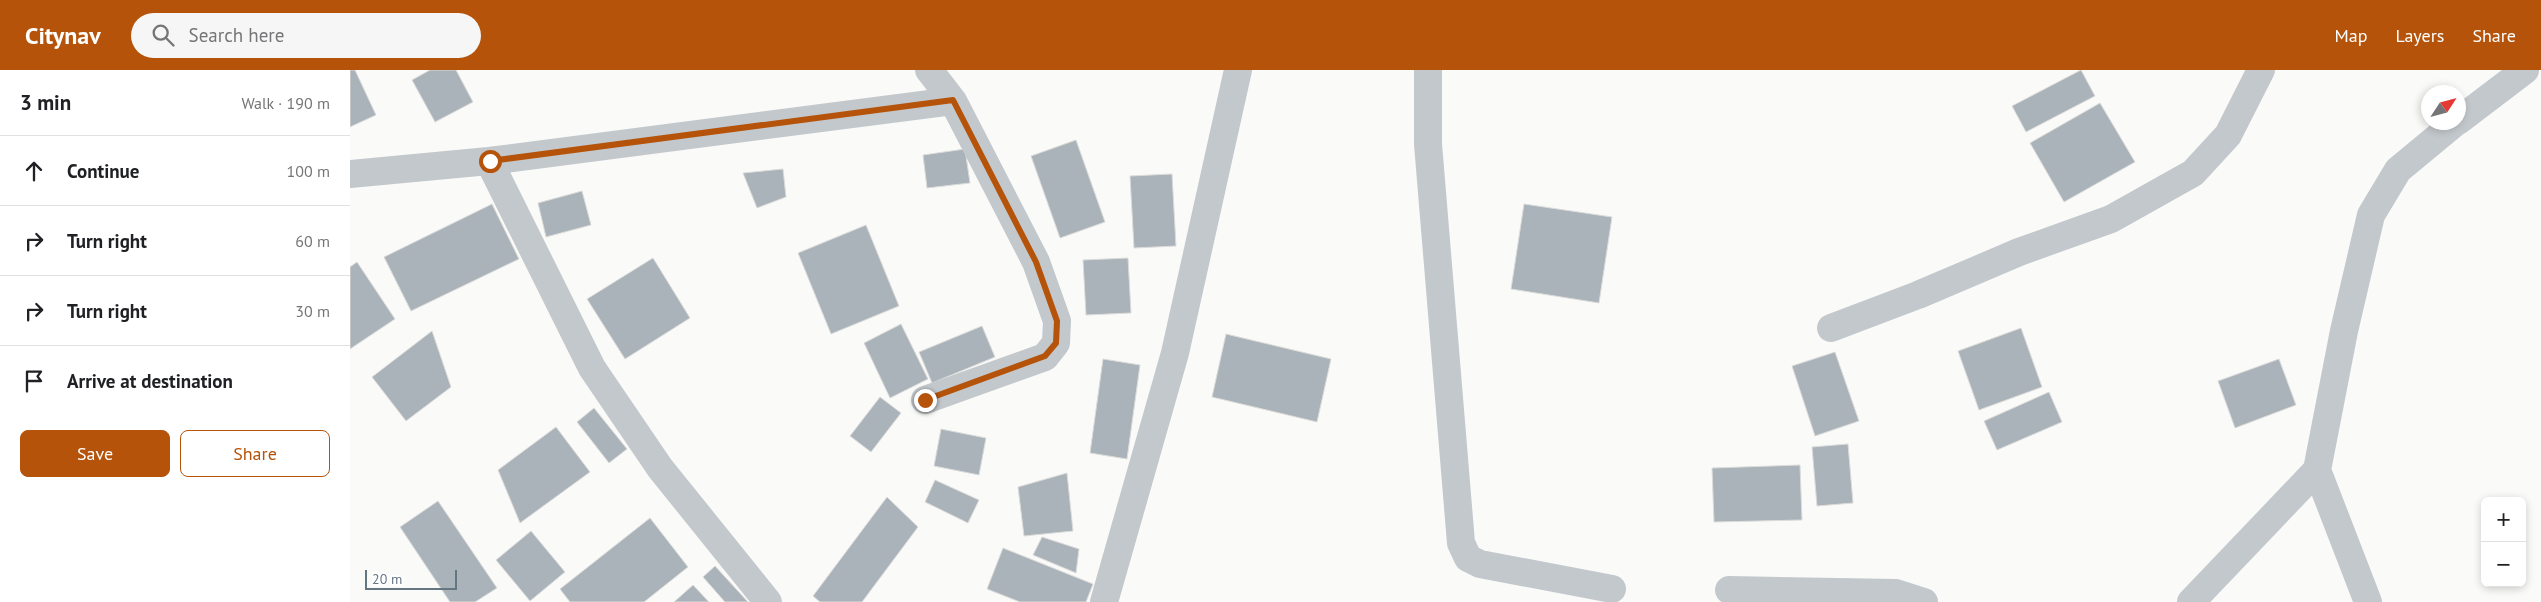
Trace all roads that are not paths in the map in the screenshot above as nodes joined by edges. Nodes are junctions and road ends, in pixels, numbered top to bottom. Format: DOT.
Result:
graph roads {
  1 [pos="929,70"];
  2 [pos="1238,70"];
  3 [pos="1428,70"];
  4 [pos="2260,70"];
  5 [pos="2525,70"];
  6 [pos="953,100"];
  7 [pos="2466,115"];
  8 [pos="2447,130"];
  9 [pos="490,161"];
  10 [pos="350,174"];
  11 [pos="1831,328"];
  12 [pos="925,400"];
  13 [pos="2317,470"];
  14 [pos="1612,590"];
  15 [pos="1729,590"];
  16 [pos="768,602"];
  17 [pos="1104,602"];
  18 [pos="1924,602"];
  19 [pos="2191,602"];
  20 [pos="2368,602"];
  1 -- 6 [label="street"];
  2 -- 17 [label="street"];
  3 -- 14 [label="street"];
  4 -- 11 [label="street"];
  5 -- 7 [label="street"];
  6 -- 9 [label="street"];
  6 -- 12 [label="street"];
  8 -- 13 [label="street"];
  9 -- 10 [label="street"];
  9 -- 16 [label="street"];
  13 -- 19 [label="street"];
  13 -- 20 [label="street"];
  15 -- 18 [label="street"];
}
